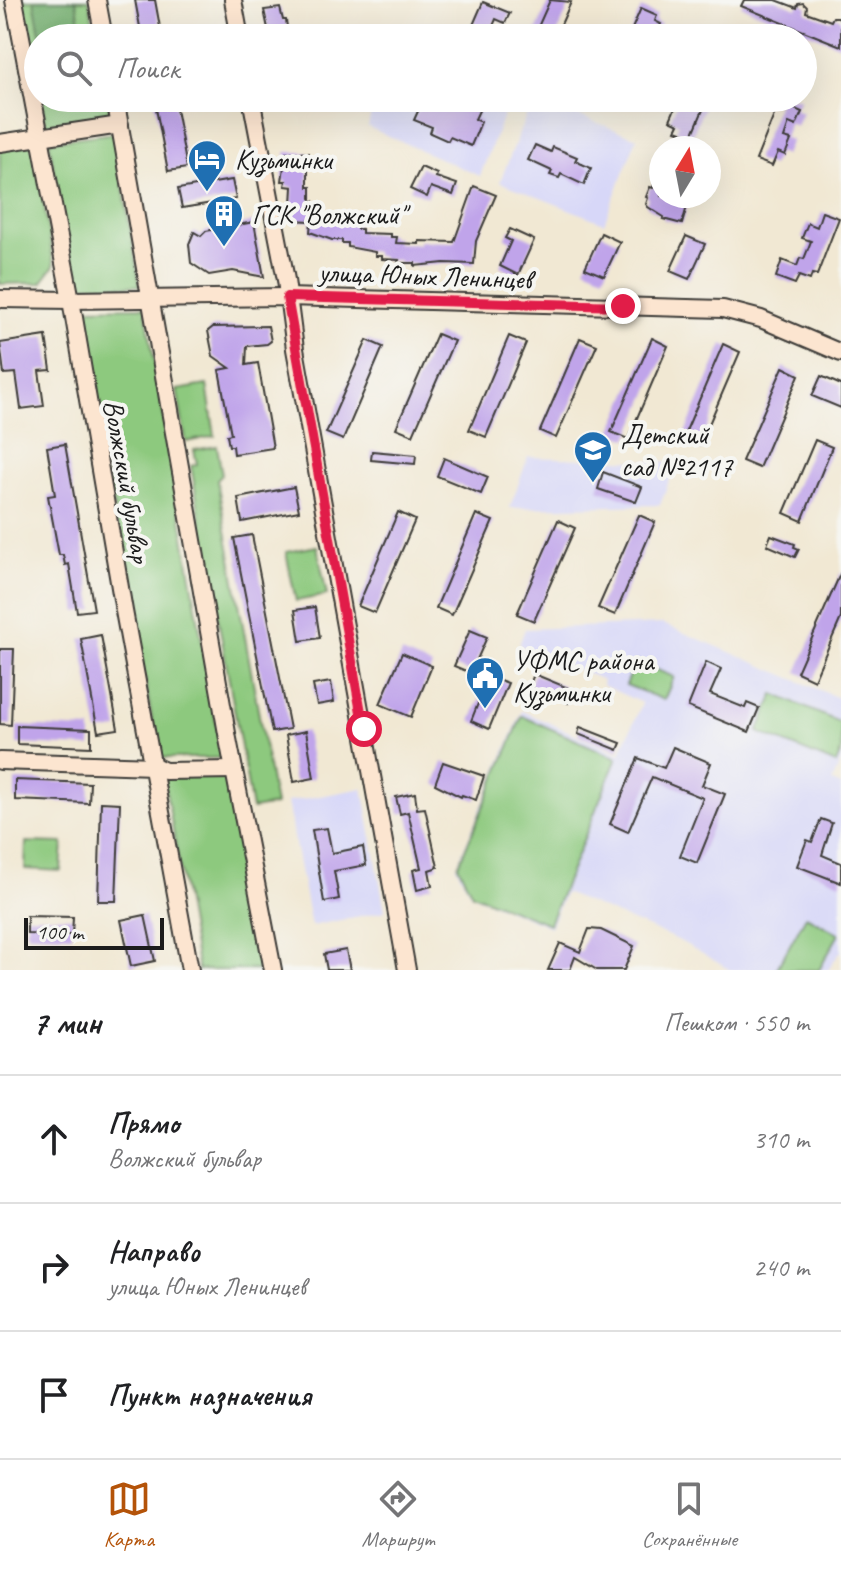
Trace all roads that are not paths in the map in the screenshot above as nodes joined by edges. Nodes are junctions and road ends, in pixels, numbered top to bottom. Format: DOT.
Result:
graph roads {
  1 [pos="14,0"];
  2 [pos="97,0"];
  3 [pos="233,0"];
  4 [pos="101,24"];
  5 [pos="237,24"];
  6 [pos="24,53"];
  7 [pos="35,112"];
  8 [pos="118,112"];
  9 [pos="254,112"];
  10 [pos="120,125"];
  11 [pos="40,137"];
  12 [pos="0,143"];
  13 [pos="287,297"];
  14 [pos="0,299"];
  15 [pos="151,299"];
  16 [pos="71,300"];
  17 [pos="841,353"];
  18 [pos="0,761"];
  19 [pos="233,762"];
  20 [pos="153,763"];
  21 [pos="190,970"];
  22 [pos="273,970"];
  23 [pos="407,970"];
  1 -- 6 [label="main road, Волжский бульвар"];
  2 -- 4 [label="main road"];
  3 -- 5 [label="main road"];
  7 -- 11 [label="main road, Волжский бульвар"];
  8 -- 10 [label="main road, Волжский бульвар"];
  9 -- 13 [label="main road"];
  10 -- 11 [label="main road"];
  10 -- 15 [label="main road, Волжский бульвар"];
  11 -- 12 [label="main road"];
  11 -- 16 [label="main road, Волжский бульвар"];
  13 -- 15 [label="main road, улица Юных Ленинцев"];
  13 -- 17 [label="main road, улица Юных Ленинцев"];
  13 -- 23 [label="main road"];
  14 -- 16 [label="main road, улица Юных Ленинцев"];
  15 -- 16 [label="main road, улица Юных Ленинцев"];
  15 -- 19 [label="main road, Волжский бульвар"];
  16 -- 20 [label="main road, Волжский бульвар"];
  18 -- 20 [label="main road"];
  19 -- 20 [label="main road"];
  19 -- 22 [label="main road, Волжский бульвар"];
  20 -- 21 [label="main road, Волжский бульвар"];
}
